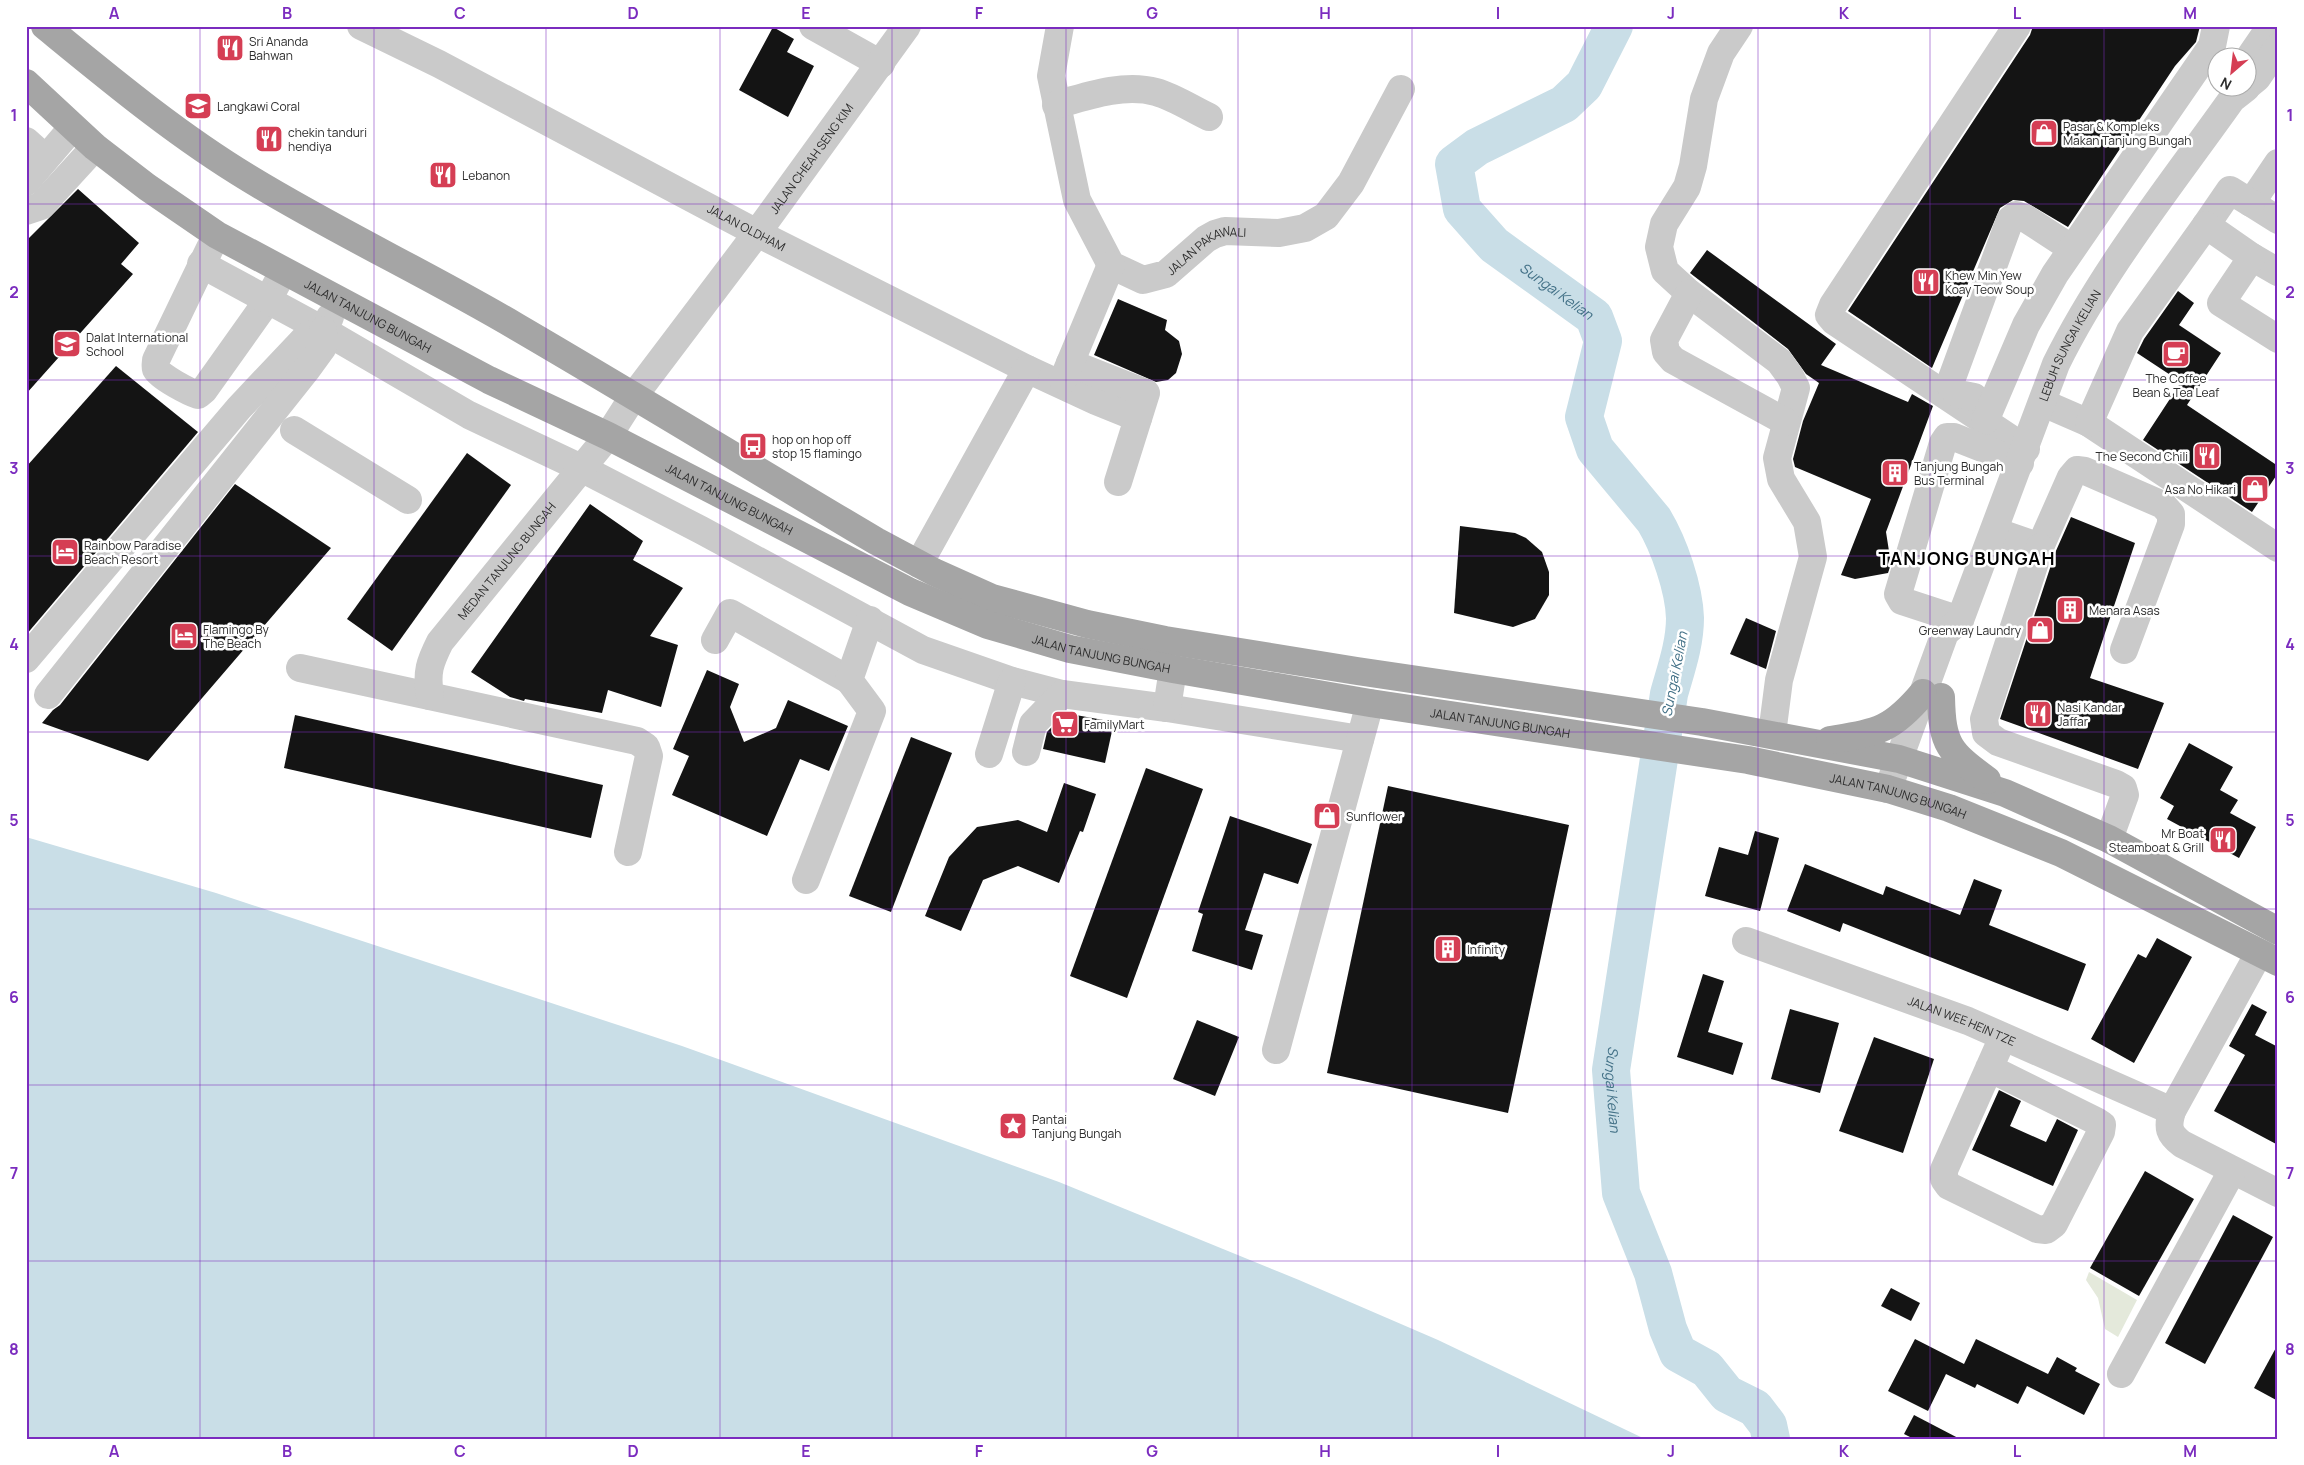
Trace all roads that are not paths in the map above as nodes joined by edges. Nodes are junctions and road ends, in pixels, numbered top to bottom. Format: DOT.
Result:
graph roads {
  1 [pos="45,26"];
  2 [pos="361,26"];
  3 [pos="813,26"];
  4 [pos="907,26"];
  5 [pos="1060,26"];
  6 [pos="1739,26"];
  7 [pos="2017,26"];
  8 [pos="2216,26"];
  9 [pos="2271,26"];
  10 [pos="2278,47"];
  11 [pos="2256,48"];
  12 [pos="881,64"];
  13 [pos="2256,79"];
  14 [pos="26,83"];
  15 [pos="1402,89"];
  16 [pos="2234,98"];
  17 [pos="1056,105"];
  18 [pos="1209,117"];
  19 [pos="72,128"];
  20 [pos="95,147"];
  21 [pos="36,150"];
  22 [pos="2278,163"];
  23 [pos="26,182"];
  24 [pos="2251,204"];
  25 [pos="26,211"];
  26 [pos="2278,220"];
  27 [pos="2206,225"];
  28 [pos="757,233"];
  29 [pos="217,235"];
  30 [pos="2071,248"];
  31 [pos="2252,257"];
  32 [pos="201,264"];
  33 [pos="1111,265"];
  34 [pos="283,272"];
  35 [pos="2278,272"];
  36 [pos="1689,293"];
  37 [pos="268,300"];
  38 [pos="339,300"];
  39 [pos="324,330"];
  40 [pos="2278,339"];
  41 [pos="1027,369"];
  42 [pos="1066,374"];
  43 [pos="633,397"];
  44 [pos="2043,403"];
  45 [pos="1990,411"];
  46 [pos="1786,422"];
  47 [pos="2090,423"];
  48 [pos="294,430"];
  49 [pos="608,436"];
  50 [pos="2023,456"];
  51 [pos="581,468"];
  52 [pos="1118,482"];
  53 [pos="408,500"];
  54 [pos="1994,531"];
  55 [pos="2040,547"];
  56 [pos="2278,548"];
  57 [pos="919,564"];
  58 [pos="870,620"];
  59 [pos="1960,620"];
  60 [pos="715,640"];
  61 [pos="2124,650"];
  62 [pos="26,660"];
  63 [pos="300,668"];
  64 [pos="1173,668"];
  65 [pos="849,680"];
  66 [pos="1012,681"];
  67 [pos="1062,694"];
  68 [pos="48,695"];
  69 [pos="1932,695"];
  70 [pos="430,696"];
  71 [pos="1370,703"];
  72 [pos="1167,708"];
  73 [pos="1772,734"];
  74 [pos="1360,739"];
  75 [pos="1814,743"];
  76 [pos="1026,752"];
  77 [pos="988,754"];
  78 [pos="1908,761"];
  79 [pos="1897,791"];
  80 [pos="2005,794"];
  81 [pos="2109,839"];
  82 [pos="628,852"];
  83 [pos="806,880"];
  84 [pos="2278,931"];
  85 [pos="1746,941"];
  86 [pos="2268,958"];
  87 [pos="2003,1037"];
  88 [pos="1276,1050"];
  89 [pos="1989,1068"];
  90 [pos="2172,1111"];
  91 [pos="2232,1171"];
  92 [pos="2278,1193"];
  93 [pos="2121,1374"];
  1 -- 43 [label="main road, JALAN TANJUNG BUNGAH"];
  2 -- 28 [label="street, JALAN OLDHAM"];
  3 -- 12 [label="street"];
  4 -- 12 [label="street, JALAN CHEAH SENG KIM"];
  5 -- 17 [label="street"];
  6 -- 36 [label="street"];
  7 -- 45 [label="street"];
  8 -- 30 [label="street"];
  9 -- 11 [label="street"];
  10 -- 13 [label="street, LEBUH SUNGAI KELIAN"];
  12 -- 28 [label="street, JALAN CHEAH SENG KIM"];
  14 -- 19 [label="main road, JALAN TANJUNG BUNGAH"];
  15 -- 33 [label="street, JALAN PAKAWALI"];
  16 -- 44 [label="street, LEBUH SUNGAI KELIAN"];
  17 -- 18 [label="street"];
  17 -- 33 [label="street"];
  19 -- 20 [label="main road, JALAN TANJUNG BUNGAH"];
  19 -- 21 [label="street"];
  20 -- 25 [label="street"];
  20 -- 29 [label="main road, JALAN TANJUNG BUNGAH"];
  21 -- 23 [label="street"];
  22 -- 24 [label="street"];
  24 -- 26 [label="street"];
  24 -- 27 [label="street"];
  27 -- 31 [label="street"];
  27 -- 47 [label="street"];
  28 -- 41 [label="street, JALAN OLDHAM"];
  28 -- 43 [label="street, JALAN CHEAH SENG KIM"];
  29 -- 32 [label="street"];
  29 -- 34 [label="main road, JALAN TANJUNG BUNGAH"];
  30 -- 45 [label="street"];
  30 -- 45 [label="street"];
  31 -- 35 [label="street"];
  31 -- 40 [label="street"];
  32 -- 37 [label="street"];
  32 -- 37 [label="street"];
  33 -- 42 [label="street"];
  34 -- 37 [label="street"];
  34 -- 38 [label="main road, JALAN TANJUNG BUNGAH"];
  36 -- 46 [label="street"];
  36 -- 46 [label="street"];
  37 -- 39 [label="street"];
  38 -- 39 [label="street"];
  38 -- 49 [label="main road, JALAN TANJUNG BUNGAH"];
  39 -- 51 [label="street"];
  39 -- 62 [label="street"];
  39 -- 68 [label="street"];
  41 -- 42 [label="street, JALAN OLDHAM"];
  41 -- 57 [label="street"];
  42 -- 52 [label="street, JALAN OLDHAM"];
  43 -- 49 [label="street, JALAN CHEAH SENG KIM"];
  43 -- 57 [label="main road, JALAN TANJUNG BUNGAH"];
  44 -- 47 [label="street"];
  44 -- 50 [label="street, LEBUH SUNGAI KELIAN"];
  45 -- 50 [label="street"];
  46 -- 73 [label="street"];
  47 -- 56 [label="street"];
  48 -- 53 [label="street"];
  49 -- 51 [label="street, MEDAN TANJUNG BUNGAH"];
  49 -- 64 [label="main road, JALAN TANJUNG BUNGAH"];
  50 -- 54 [label="street, LEBUH SUNGAI KELIAN"];
  50 -- 59 [label="street"];
  51 -- 58 [label="street"];
  51 -- 70 [label="street, MEDAN TANJUNG BUNGAH"];
  54 -- 55 [label="street"];
  54 -- 59 [label="street, LEBUH SUNGAI KELIAN"];
  55 -- 61 [label="street"];
  55 -- 81 [label="street"];
  57 -- 73 [label="main road, JALAN TANJUNG BUNGAH"];
  58 -- 65 [label="street"];
  58 -- 66 [label="street"];
  59 -- 69 [label="street, LEBUH SUNGAI KELIAN"];
  60 -- 65 [label="street"];
  63 -- 70 [label="street"];
  64 -- 71 [label="main road, JALAN TANJUNG BUNGAH"];
  64 -- 72 [label="street"];
  65 -- 83 [label="street"];
  66 -- 67 [label="street"];
  66 -- 77 [label="street"];
  67 -- 72 [label="street"];
  67 -- 76 [label="street"];
  69 -- 75 [label="main road"];
  69 -- 78 [label="street, LEBUH SUNGAI KELIAN"];
  69 -- 80 [label="main road"];
  70 -- 82 [label="street"];
  71 -- 74 [label="street"];
  71 -- 79 [label="main road, JALAN TANJUNG BUNGAH"];
  72 -- 74 [label="street"];
  73 -- 75 [label="main road, JALAN TANJUNG BUNGAH"];
  74 -- 88 [label="street"];
  75 -- 78 [label="main road, JALAN TANJUNG BUNGAH"];
  78 -- 79 [label="street, LEBUH SUNGAI KELIAN"];
  78 -- 80 [label="main road, JALAN TANJUNG BUNGAH"];
  79 -- 86 [label="main road, JALAN TANJUNG BUNGAH"];
  80 -- 81 [label="main road, JALAN TANJUNG BUNGAH"];
  81 -- 84 [label="main road, JALAN TANJUNG BUNGAH"];
  85 -- 87 [label="street, JALAN WEE HEIN TZE"];
  86 -- 90 [label="street"];
  87 -- 89 [label="street"];
  87 -- 90 [label="street, JALAN WEE HEIN TZE"];
  89 -- 89 [label="street"];
  90 -- 91 [label="street"];
  91 -- 92 [label="street"];
  91 -- 93 [label="street"];
}
